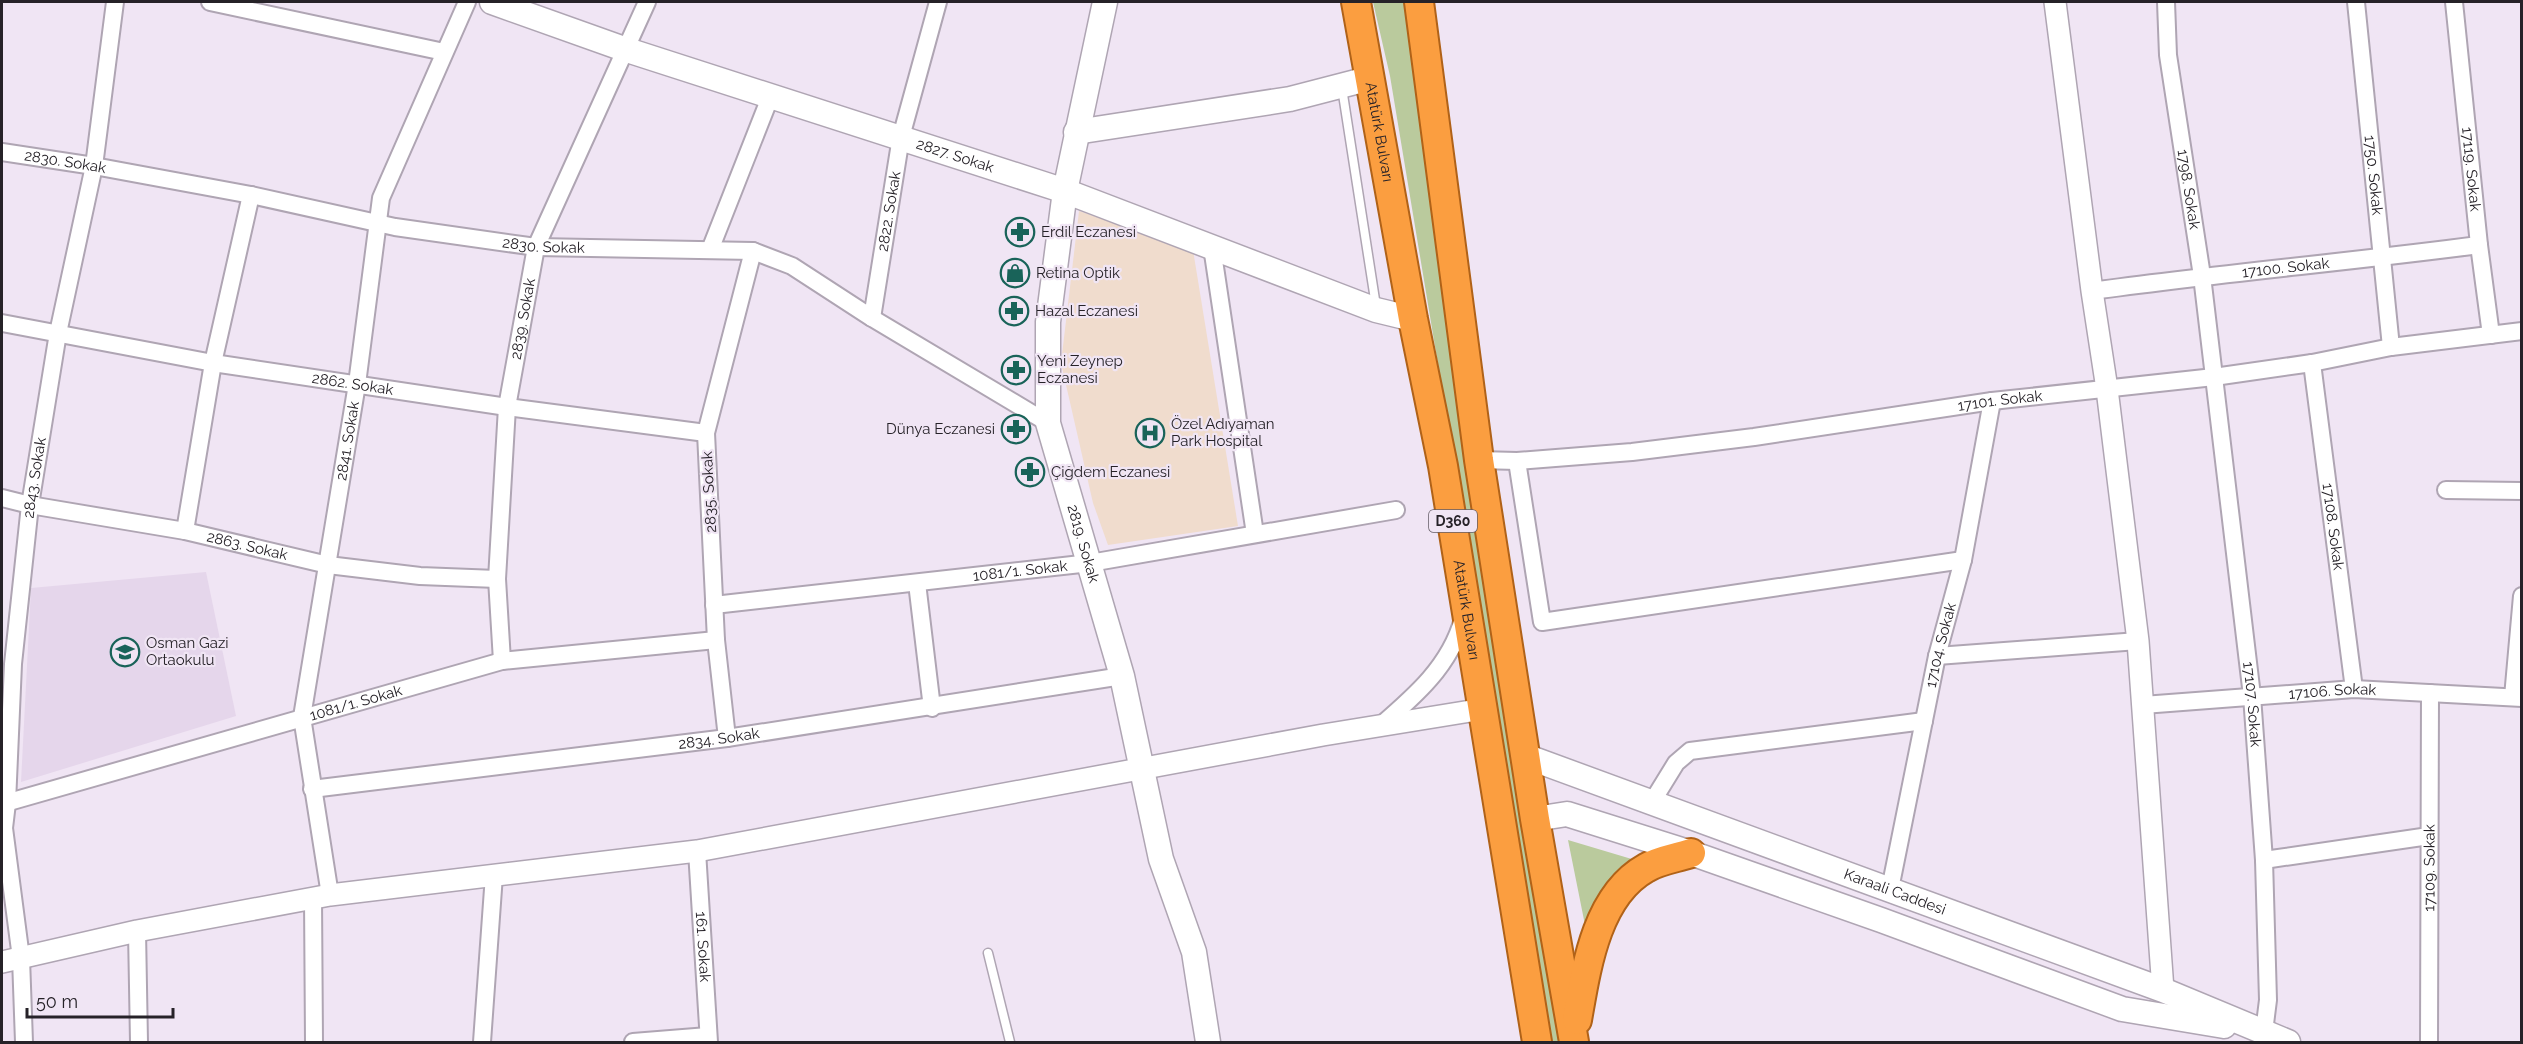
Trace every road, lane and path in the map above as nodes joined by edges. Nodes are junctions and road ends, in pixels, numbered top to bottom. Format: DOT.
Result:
graph roads {
  1 [pos="115,2"];
  2 [pos="210,2"];
  3 [pos="467,2"];
  4 [pos="492,2"];
  5 [pos="646,2"];
  6 [pos="938,2"];
  7 [pos="1105,2"];
  8 [pos="1356,2"];
  9 [pos="1419,2"];
  10 [pos="2055,2"];
  11 [pos="2166,2"];
  12 [pos="2356,2"];
  13 [pos="2454,2"];
  14 [pos="624,49"];
  15 [pos="444,52"];
  16 [pos="1371,78"];
  17 [pos="1342,87"];
  18 [pos="771,95"];
  19 [pos="1076,132"];
  20 [pos="901,137"];
  21 [pos="2,152"];
  22 [pos="94,166"];
  23 [pos="1065,191"];
  24 [pos="251,195"];
  25 [pos="378,222"];
  26 [pos="2479,245"];
  27 [pos="536,247"];
  28 [pos="1212,247"];
  29 [pos="710,250"];
  30 [pos="753,251"];
  31 [pos="2382,258"];
  32 [pos="2202,276"];
  33 [pos="2092,291"];
  34 [pos="1376,310"];
  35 [pos="872,318"];
  36 [pos="1413,319"];
  37 [pos="2,322"];
  38 [pos="2522,331"];
  39 [pos="58,333"];
  40 [pos="2491,335"];
  41 [pos="2391,348"];
  42 [pos="213,363"];
  43 [pos="2312,363"];
  44 [pos="2214,377"];
  45 [pos="357,384"];
  46 [pos="2108,389"];
  47 [pos="1992,401"];
  48 [pos="507,407"];
  49 [pos="1048,423"];
  50 [pos="706,434"];
  51 [pos="1479,460"];
  52 [pos="1517,461"];
  53 [pos="2446,490"];
  54 [pos="2522,491"];
  55 [pos="2,498"];
  56 [pos="30,505"];
  57 [pos="1396,510"];
  58 [pos="185,531"];
  59 [pos="1255,534"];
  60 [pos="1963,560"];
  61 [pos="1090,563"];
  62 [pos="328,565"];
  63 [pos="497,579"];
  64 [pos="918,583"];
  65 [pos="2522,596"];
  66 [pos="714,604"];
  67 [pos="1467,607"];
  68 [pos="716,640"];
  69 [pos="2138,641"];
  70 [pos="1937,656"];
  71 [pos="502,661"];
  72 [pos="7,664"];
  73 [pos="1122,676"];
  74 [pos="2354,689"];
  75 [pos="2430,693"];
  76 [pos="2252,696"];
  77 [pos="2517,698"];
  78 [pos="2143,705"];
  79 [pos="932,708"];
  80 [pos="1483,709"];
  81 [pos="302,717"];
  82 [pos="1924,721"];
  83 [pos="1379,727"];
  84 [pos="727,738"];
  85 [pos="1525,756"];
  86 [pos="1143,769"];
  87 [pos="312,789"];
  88 [pos="1652,802"];
  89 [pos="4,804"];
  90 [pos="1535,819"];
  91 [pos="2430,836"];
  92 [pos="697,851"];
  93 [pos="1690,853"];
  94 [pos="2264,860"];
  95 [pos="494,875"];
  96 [pos="1890,889"];
  97 [pos="321,896"];
  98 [pos="137,932"];
  99 [pos="988,953"];
  100 [pos="11,960"];
  101 [pos="2163,990"];
  102 [pos="2264,1032"];
  103 [pos="708,1039"];
  104 [pos="1574,1041"];
  105 [pos="24,1042"];
  106 [pos="139,1042"];
  107 [pos="314,1042"];
  108 [pos="482,1042"];
  109 [pos="633,1042"];
  110 [pos="1010,1042"];
  111 [pos="1208,1042"];
  112 [pos="1537,1042"];
  113 [pos="2288,1042"];
  114 [pos="2429,1042"];
  1 -- 22 [label="street, 2843. Sokak"];
  2 -- 15 [label="street"];
  3 -- 15 [label="street, 2841. Sokak"];
  4 -- 14 [label="main road, 2827. Sokak"];
  5 -- 14 [label="street, 2839. Sokak"];
  6 -- 20 [label="street, 2822. Sokak"];
  7 -- 19 [label="main road, 2819. Sokak"];
  8 -- 16 [label="highway, Atatürk Bulvarı / D360"];
  9 -- 51 [label="highway, D360"];
  10 -- 33 [label="street"];
  11 -- 32 [label="street, 1798. Sokak"];
  12 -- 31 [label="street, 1750. Sokak"];
  13 -- 26 [label="street, 17119. Sokak"];
  14 -- 18 [label="main road, 2827. Sokak"];
  14 -- 27 [label="street, 2839. Sokak"];
  15 -- 25 [label="street, 2841. Sokak"];
  16 -- 17 [label="main road"];
  16 -- 36 [label="highway, Atatürk Bulvarı / D360"];
  17 -- 19 [label="main road"];
  17 -- 34 [label="lane"];
  18 -- 20 [label="main road, 2827. Sokak"];
  18 -- 29 [label="street"];
  19 -- 23 [label="main road, 2819. Sokak"];
  20 -- 23 [label="main road, 2827. Sokak"];
  20 -- 35 [label="street, 2822. Sokak"];
  21 -- 22 [label="street, 2830. Sokak"];
  22 -- 24 [label="street, 2830. Sokak"];
  22 -- 39 [label="street, 2843. Sokak"];
  23 -- 28 [label="main road, 2827. Sokak"];
  23 -- 49 [label="main road, 2819. Sokak"];
  24 -- 25 [label="street, 2830. Sokak"];
  24 -- 42 [label="street"];
  25 -- 27 [label="street, 2830. Sokak"];
  25 -- 45 [label="street, 2841. Sokak"];
  26 -- 31 [label="street, 17100. Sokak"];
  26 -- 40 [label="street, 17119. Sokak"];
  27 -- 29 [label="street, 2830. Sokak"];
  27 -- 48 [label="street, 2839. Sokak"];
  28 -- 34 [label="main road, 2827. Sokak"];
  28 -- 59 [label="street"];
  29 -- 30 [label="street, 2830. Sokak"];
  30 -- 35 [label="street, 2830. Sokak"];
  30 -- 50 [label="street, 2835. Sokak"];
  31 -- 32 [label="street, 17100. Sokak"];
  31 -- 41 [label="street, 1750. Sokak"];
  32 -- 33 [label="street, 17100. Sokak"];
  32 -- 44 [label="street, 1798. Sokak"];
  33 -- 46 [label="street"];
  34 -- 36 [label="main road, 2827. Sokak"];
  35 -- 49 [label="street, 2830. Sokak"];
  36 -- 67 [label="highway, Atatürk Bulvarı / D360"];
  37 -- 39 [label="street, 2862. Sokak"];
  38 -- 40 [label="street, 17101. Sokak"];
  39 -- 42 [label="street, 2862. Sokak"];
  39 -- 56 [label="street, 2843. Sokak"];
  40 -- 41 [label="street, 17101. Sokak"];
  41 -- 43 [label="street, 17101. Sokak"];
  42 -- 45 [label="street, 2862. Sokak"];
  42 -- 58 [label="street"];
  43 -- 44 [label="street, 17101. Sokak"];
  43 -- 74 [label="street, 17108. Sokak"];
  44 -- 46 [label="street, 17101. Sokak"];
  44 -- 76 [label="street, 17107. Sokak"];
  45 -- 48 [label="street, 2862. Sokak"];
  45 -- 62 [label="street, 2841. Sokak"];
  46 -- 47 [label="street, 17101. Sokak"];
  46 -- 69 [label="street"];
  47 -- 52 [label="street, 17101. Sokak"];
  47 -- 60 [label="street, 17104. Sokak"];
  48 -- 50 [label="street, 2862. Sokak"];
  48 -- 63 [label="street, 2839. Sokak"];
  49 -- 61 [label="main road, 2819. Sokak"];
  50 -- 66 [label="street, 2835. Sokak"];
  51 -- 52 [label="street, 17101. Sokak"];
  51 -- 85 [label="highway, D360"];
  52 -- 60 [label="street"];
  53 -- 54 [label="street"];
  55 -- 56 [label="street, 2863. Sokak"];
  56 -- 58 [label="street, 2863. Sokak"];
  56 -- 72 [label="street, 2843. Sokak"];
  57 -- 59 [label="street, 1081/1. Sokak"];
  58 -- 62 [label="street, 2863. Sokak"];
  59 -- 61 [label="street, 1081/1. Sokak"];
  60 -- 70 [label="street, 17104. Sokak"];
  61 -- 64 [label="street, 1081/1. Sokak"];
  61 -- 73 [label="main road, 2819. Sokak"];
  62 -- 63 [label="street, 2863. Sokak"];
  62 -- 81 [label="street, 2841. Sokak"];
  63 -- 71 [label="street, 2839. Sokak"];
  64 -- 66 [label="street, 1081/1. Sokak"];
  64 -- 79 [label="street"];
  65 -- 77 [label="street"];
  66 -- 68 [label="street, 2835. Sokak"];
  67 -- 80 [label="highway, Atatürk Bulvarı / D360"];
  67 -- 83 [label="street"];
  68 -- 71 [label="street, 1081/1. Sokak"];
  68 -- 84 [label="street, 2835. Sokak"];
  69 -- 70 [label="street"];
  69 -- 78 [label="street"];
  70 -- 82 [label="street, 17104. Sokak"];
  71 -- 81 [label="street, 1081/1. Sokak"];
  72 -- 89 [label="street, 2843. Sokak"];
  73 -- 79 [label="street, 2834. Sokak"];
  73 -- 86 [label="main road, 2819. Sokak"];
  74 -- 75 [label="street, 17106. Sokak"];
  74 -- 76 [label="street, 17106. Sokak"];
  75 -- 77 [label="street, 17106. Sokak"];
  75 -- 91 [label="street, 17109. Sokak"];
  76 -- 78 [label="street, 17106. Sokak"];
  76 -- 94 [label="street, 17107. Sokak"];
  78 -- 101 [label="street"];
  79 -- 84 [label="street, 2834. Sokak"];
  80 -- 83 [label="street"];
  80 -- 112 [label="highway, Atatürk Bulvarı / D360"];
  81 -- 87 [label="street, 2841. Sokak"];
  81 -- 89 [label="street, 1081/1. Sokak"];
  82 -- 88 [label="street"];
  82 -- 96 [label="street, 17104. Sokak"];
  83 -- 86 [label="street"];
  84 -- 87 [label="street, 2834. Sokak"];
  85 -- 88 [label="main road, Karaali Caddesi"];
  85 -- 90 [label="highway, D360"];
  86 -- 92 [label="street"];
  86 -- 111 [label="main road, 2819. Sokak"];
  87 -- 97 [label="street, 2841. Sokak"];
  88 -- 96 [label="main road, Karaali Caddesi"];
  89 -- 100 [label="street, 2843. Sokak"];
  90 -- 93 [label="main road, Karaali Caddesi"];
  90 -- 104 [label="highway, D360"];
  91 -- 94 [label="street"];
  91 -- 114 [label="street, 17109. Sokak"];
  92 -- 95 [label="street"];
  92 -- 103 [label="street, 161. Sokak"];
  93 -- 102 [label="main road, Karaali Caddesi"];
  93 -- 104 [label="highway"];
  94 -- 102 [label="street, 17107. Sokak"];
  95 -- 97 [label="street"];
  95 -- 108 [label="street"];
  96 -- 101 [label="main road, Karaali Caddesi"];
  97 -- 98 [label="street"];
  97 -- 107 [label="street, 2841. Sokak"];
  98 -- 100 [label="street"];
  98 -- 106 [label="street"];
  99 -- 110 [label="lane"];
  100 -- 105 [label="street, 2843. Sokak"];
  101 -- 102 [label="main road, Karaali Caddesi"];
  102 -- 113 [label="main road, Karaali Caddesi"];
  103 -- 109 [label="street"];
}
